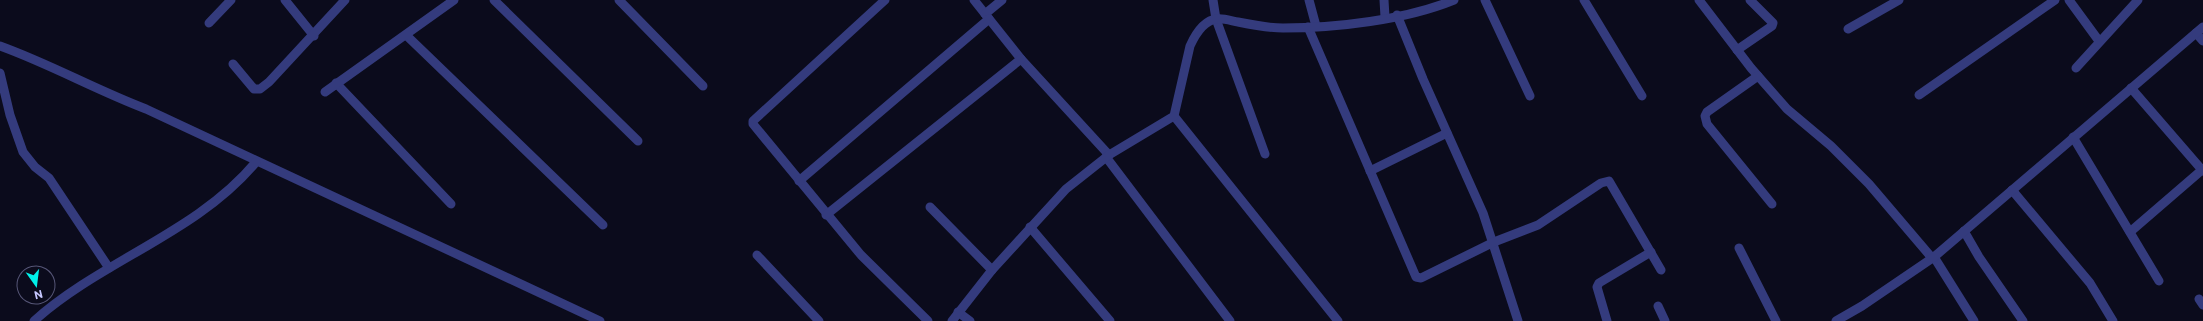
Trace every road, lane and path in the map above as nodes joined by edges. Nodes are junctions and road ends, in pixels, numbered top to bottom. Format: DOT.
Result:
graph roads {
  1 [pos="231,0"];
  2 [pos="285,0"];
  3 [pos="345,0"];
  4 [pos="454,0"];
  5 [pos="494,0"];
  6 [pos="619,0"];
  7 [pos="885,0"];
  8 [pos="974,0"];
  9 [pos="1002,0"];
  10 [pos="1213,0"];
  11 [pos="1309,0"];
  12 [pos="1384,0"];
  13 [pos="1454,0"];
  14 [pos="1485,0"];
  15 [pos="1584,0"];
  16 [pos="1699,0"];
  17 [pos="1750,0"];
  18 [pos="1899,0"];
  19 [pos="2055,0"];
  20 [pos="2069,0"];
  21 [pos="2138,0"];
  22 [pos="1397,15"];
  23 [pos="987,16"];
  24 [pos="1385,17"];
  25 [pos="1216,18"];
  26 [pos="209,23"];
  27 [pos="1312,26"];
  28 [pos="1848,29"];
  29 [pos="2199,30"];
  30 [pos="406,35"];
  31 [pos="314,36"];
  32 [pos="2099,41"];
  33 [pos="2203,41"];
  34 [pos="0,46"];
  35 [pos="1737,50"];
  36 [pos="1021,59"];
  37 [pos="233,64"];
  38 [pos="2076,68"];
  39 [pos="0,73"];
  40 [pos="1758,76"];
  41 [pos="336,83"];
  42 [pos="703,86"];
  43 [pos="2131,88"];
  44 [pos="325,92"];
  45 [pos="1920,95"];
  46 [pos="1530,96"];
  47 [pos="1642,96"];
  48 [pos="1174,116"];
  49 [pos="1447,133"];
  50 [pos="2073,137"];
  51 [pos="638,141"];
  52 [pos="1265,154"];
  53 [pos="1107,156"];
  54 [pos="256,162"];
  55 [pos="1370,171"];
  56 [pos="2203,171"];
  57 [pos="799,181"];
  58 [pos="2012,190"];
  59 [pos="451,204"];
  60 [pos="1772,204"];
  61 [pos="930,206"];
  62 [pos="826,215"];
  63 [pos="603,225"];
  64 [pos="1030,227"];
  65 [pos="1964,231"];
  66 [pos="2130,232"];
  67 [pos="1494,242"];
  68 [pos="1739,248"];
  69 [pos="1651,252"];
  70 [pos="757,255"];
  71 [pos="1933,258"];
  72 [pos="109,268"];
  73 [pos="992,270"];
  74 [pos="1661,270"];
  75 [pos="2159,281"];
  76 [pos="1658,306"];
  77 [pos="958,312"];
  78 [pos="1970,319"];
  79 [pos="34,321"];
  80 [pos="600,321"];
  81 [pos="819,321"];
  82 [pos="928,321"];
  83 [pos="952,321"];
  84 [pos="970,321"];
  85 [pos="1110,321"];
  86 [pos="1230,321"];
  87 [pos="1338,321"];
  88 [pos="1518,321"];
  89 [pos="1607,321"];
  90 [pos="1665,321"];
  91 [pos="1776,321"];
  92 [pos="1836,321"];
  93 [pos="2023,321"];
  94 [pos="2113,321"];
  1 -- 26 [label="street"];
  2 -- 31 [label="street"];
  3 -- 31 [label="street"];
  4 -- 30 [label="street"];
  5 -- 51 [label="street"];
  6 -- 42 [label="street"];
  7 -- 57 [label="street"];
  8 -- 23 [label="street"];
  9 -- 23 [label="street"];
  10 -- 25 [label="street"];
  11 -- 27 [label="street"];
  12 -- 24 [label="street"];
  13 -- 22 [label="street"];
  14 -- 46 [label="street"];
  15 -- 47 [label="street"];
  16 -- 35 [label="street"];
  17 -- 35 [label="street"];
  18 -- 28 [label="street"];
  19 -- 45 [label="street"];
  20 -- 32 [label="street"];
  21 -- 32 [label="street"];
  22 -- 24 [label="street"];
  22 -- 49 [label="street"];
  23 -- 36 [label="street"];
  23 -- 57 [label="street"];
  24 -- 27 [label="street"];
  25 -- 27 [label="street"];
  25 -- 48 [label="street"];
  25 -- 52 [label="street"];
  27 -- 55 [label="street"];
  29 -- 33 [label="street"];
  29 -- 43 [label="street"];
  30 -- 41 [label="street"];
  30 -- 63 [label="street"];
  31 -- 37 [label="street"];
  32 -- 38 [label="street"];
  34 -- 54 [label="street"];
  35 -- 40 [label="street"];
  36 -- 53 [label="street"];
  36 -- 62 [label="street"];
  39 -- 72 [label="street"];
  40 -- 60 [label="street"];
  40 -- 71 [label="street"];
  41 -- 44 [label="street"];
  41 -- 59 [label="street"];
  43 -- 50 [label="street"];
  43 -- 56 [label="street"];
  48 -- 53 [label="street"];
  48 -- 87 [label="street"];
  49 -- 55 [label="street"];
  49 -- 67 [label="street"];
  50 -- 58 [label="street"];
  50 -- 66 [label="street"];
  53 -- 64 [label="street"];
  53 -- 86 [label="street"];
  54 -- 72 [label="street"];
  54 -- 80 [label="street"];
  55 -- 67 [label="street"];
  56 -- 66 [label="street"];
  57 -- 62 [label="street"];
  58 -- 65 [label="street"];
  58 -- 94 [label="street"];
  61 -- 73 [label="street"];
  62 -- 82 [label="street"];
  64 -- 73 [label="street"];
  64 -- 85 [label="street"];
  65 -- 71 [label="street"];
  65 -- 93 [label="street"];
  66 -- 75 [label="street"];
  67 -- 69 [label="street"];
  67 -- 88 [label="street"];
  68 -- 91 [label="street"];
  69 -- 74 [label="street"];
  69 -- 89 [label="street"];
  70 -- 81 [label="street"];
  71 -- 78 [label="street"];
  71 -- 92 [label="street"];
  72 -- 79 [label="street"];
  73 -- 77 [label="street"];
  76 -- 90 [label="street"];
  77 -- 83 [label="street"];
  77 -- 84 [label="street"];
}
